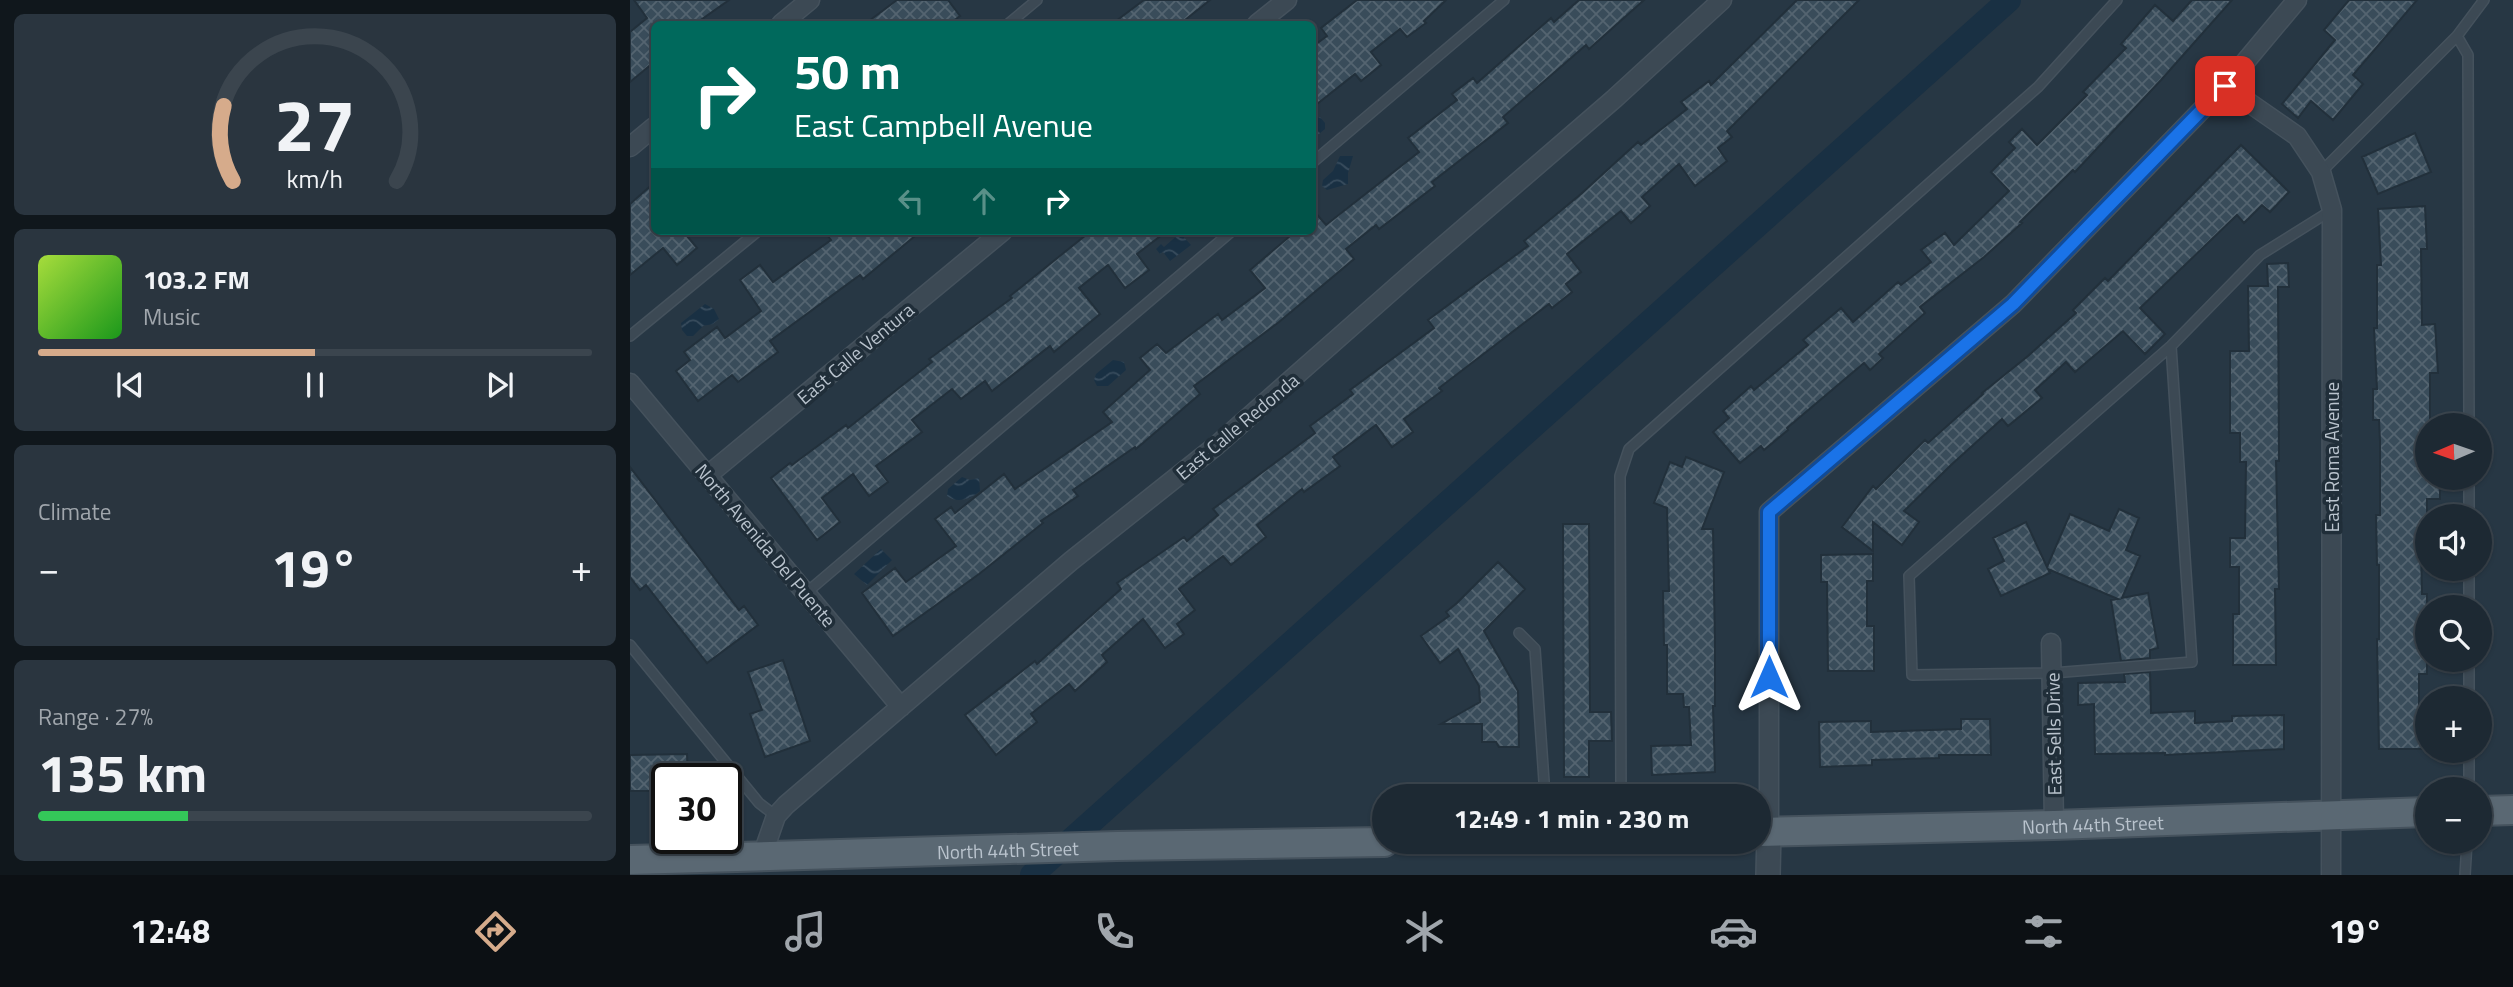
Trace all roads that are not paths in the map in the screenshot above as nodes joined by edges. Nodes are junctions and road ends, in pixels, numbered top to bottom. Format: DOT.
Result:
graph roads {
  1 [pos="810,0"];
  2 [pos="1037,0"];
  3 [pos="1287,0"];
  4 [pos="1504,0"];
  5 [pos="1722,0"];
  6 [pos="2116,0"];
  7 [pos="2297,0"];
  8 [pos="2484,0"];
  9 [pos="785,21"];
  10 [pos="1012,21"];
  11 [pos="1261,21"];
  12 [pos="2457,36"];
  13 [pos="2225,86"];
  14 [pos="651,129"];
  15 [pos="630,146"];
  16 [pos="1316,160"];
  17 [pos="2321,172"];
  18 [pos="2332,210"];
  19 [pos="753,235"];
  20 [pos="998,235"];
  21 [pos="1227,235"];
  22 [pos="630,336"];
  23 [pos="2171,346"];
  24 [pos="630,383"];
  25 [pos="2469,413"];
  26 [pos="708,475"];
  27 [pos="806,593"];
  28 [pos="1519,633"];
  29 [pos="2051,643"];
  30 [pos="630,645"];
  31 [pos="2052,673"];
  32 [pos="901,708"];
  33 [pos="1544,784"];
  34 [pos="1621,784"];
  35 [pos="1765,784"];
  36 [pos="2513,810"];
  37 [pos="2492,811"];
  38 [pos="2415,813"];
  39 [pos="776,816"];
  40 [pos="2331,816"];
  41 [pos="2054,825"];
  42 [pos="1771,832"];
  43 [pos="1372,842"];
  44 [pos="1766,854"];
  45 [pos="2466,854"];
  46 [pos="762,856"];
  47 [pos="630,860"];
  48 [pos="1768,875"];
  49 [pos="2331,875"];
  50 [pos="2465,875"];
  1 -- 9 [label="street"];
  2 -- 10 [label="lane"];
  3 -- 11 [label="street"];
  4 -- 16 [label="lane"];
  5 -- 32 [label="street, East Calle Redonda"];
  6 -- 34 [label="lane"];
  7 -- 13 [label="street"];
  8 -- 12 [label="lane"];
  12 -- 17 [label="lane"];
  12 -- 25 [label="lane"];
  13 -- 17 [label="street, East Roma Avenue"];
  13 -- 35 [label="street"];
  14 -- 15 [label="street"];
  17 -- 18 [label="street, East Roma Avenue"];
  18 -- 23 [label="lane"];
  18 -- 40 [label="street, East Roma Avenue"];
  19 -- 22 [label="lane"];
  20 -- 26 [label="street, East Calle Ventura"];
  21 -- 27 [label="lane"];
  23 -- 31 [label="lane"];
  23 -- 31 [label="lane"];
  24 -- 26 [label="street, North Avenida Del Puente"];
  26 -- 27 [label="street, North Avenida Del Puente"];
  27 -- 32 [label="street, North Avenida Del Puente"];
  28 -- 33 [label="lane"];
  29 -- 31 [label="street, East Sells Drive"];
  30 -- 39 [label="lane"];
  31 -- 41 [label="street, East Sells Drive"];
  32 -- 39 [label="street, East Calle Redonda"];
  36 -- 37 [label="main road"];
  38 -- 40 [label="main road, North 44th Street"];
  39 -- 46 [label="street, East Calle Redonda"];
  40 -- 41 [label="main road, North 44th Street"];
  40 -- 49 [label="street, East Roma Avenue"];
  41 -- 42 [label="main road, North 44th Street"];
  43 -- 46 [label="main road, North 44th Street"];
  44 -- 48 [label="street"];
  45 -- 50 [label="lane"];
  46 -- 47 [label="main road, North 44th Street"];
}
